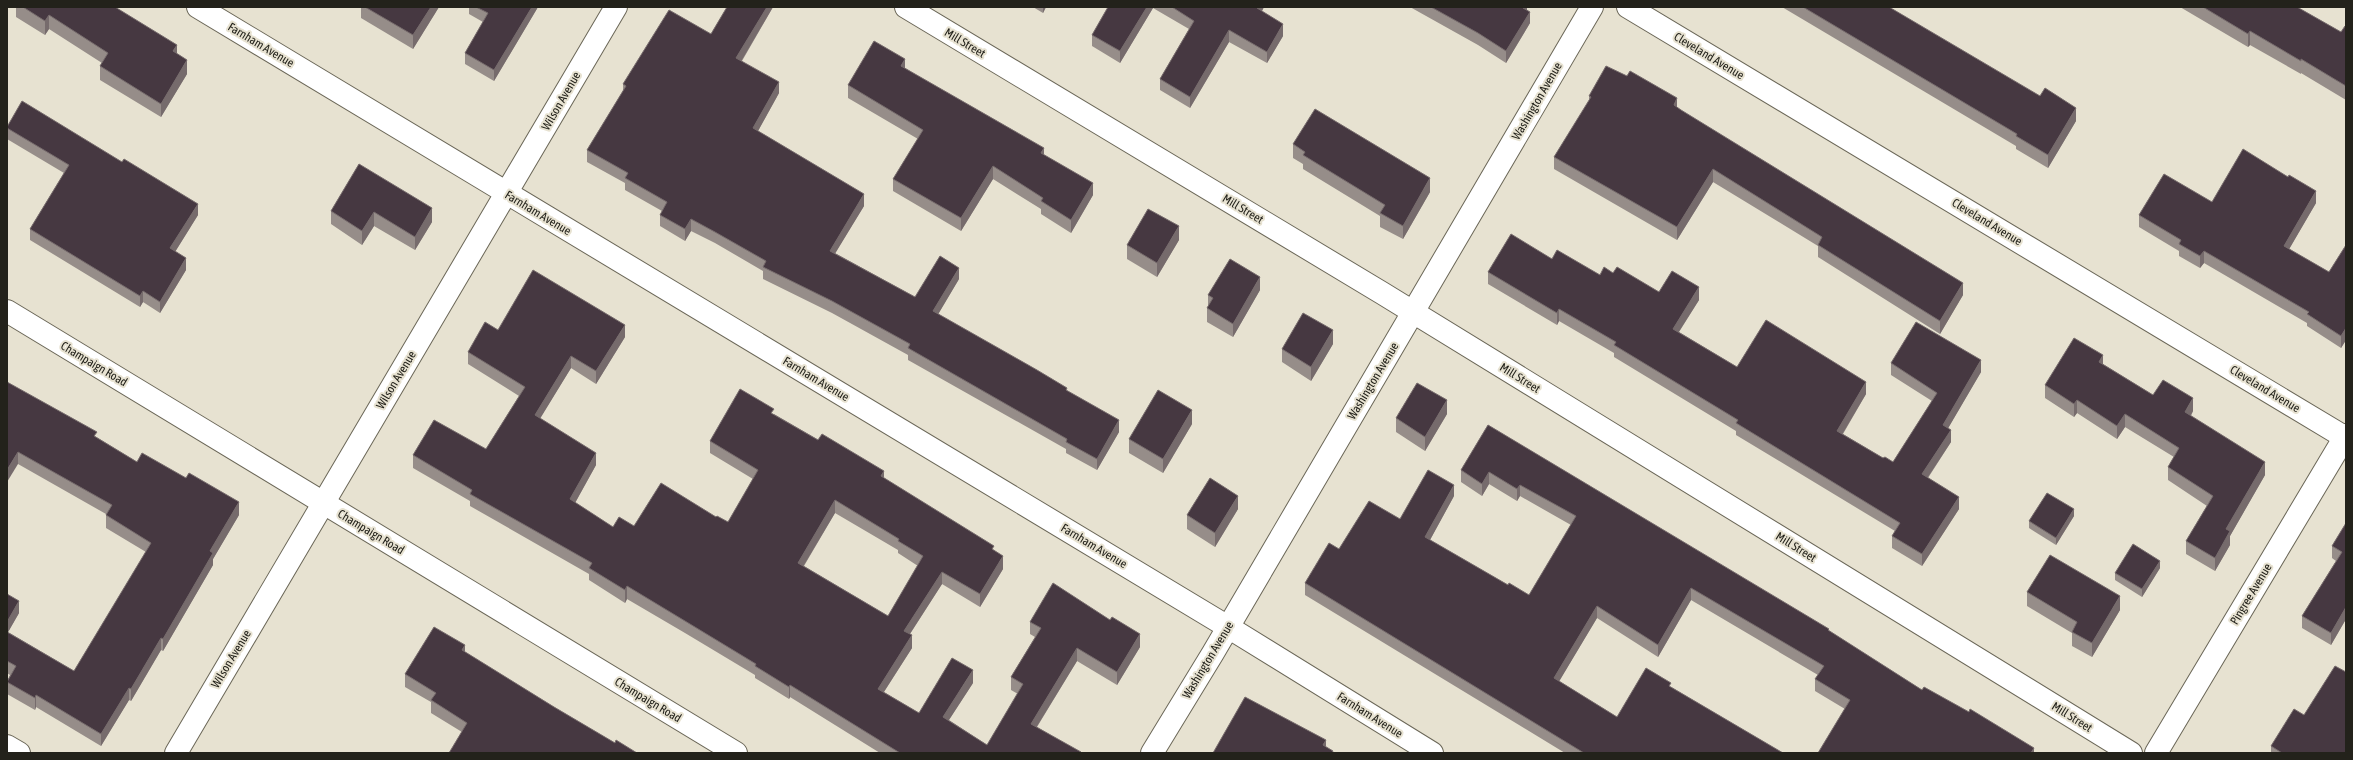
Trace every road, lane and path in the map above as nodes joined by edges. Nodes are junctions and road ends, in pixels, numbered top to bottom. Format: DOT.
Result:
graph roads {
  1 [pos="198,7"];
  2 [pos="616,7"];
  3 [pos="906,7"];
  4 [pos="1592,7"];
  5 [pos="1628,7"];
  6 [pos="507,194"];
  7 [pos="7,311"];
  8 [pos="1412,312"];
  9 [pos="2346,436"];
  10 [pos="323,503"];
  11 [pos="1228,627"];
  12 [pos="7,746"];
  13 [pos="19,753"];
  14 [pos="176,753"];
  15 [pos="736,753"];
  16 [pos="1152,753"];
  17 [pos="1432,753"];
  18 [pos="2131,753"];
  19 [pos="2156,753"];
  1 -- 6 [label="street, Farnham Avenue"];
  2 -- 6 [label="street, Wilson Avenue"];
  3 -- 8 [label="street, Mill Street"];
  4 -- 8 [label="street, Washington Avenue"];
  5 -- 9 [label="street, Cleveland Avenue"];
  6 -- 10 [label="street, Wilson Avenue"];
  6 -- 11 [label="street, Farnham Avenue"];
  7 -- 10 [label="street, Champaign Road"];
  8 -- 11 [label="street, Washington Avenue"];
  8 -- 18 [label="street, Mill Street"];
  9 -- 19 [label="street, Pingree Avenue"];
  10 -- 14 [label="street, Wilson Avenue"];
  10 -- 15 [label="street, Champaign Road"];
  11 -- 16 [label="street, Washington Avenue"];
  11 -- 17 [label="street, Farnham Avenue"];
  12 -- 13 [label="street"];
}
